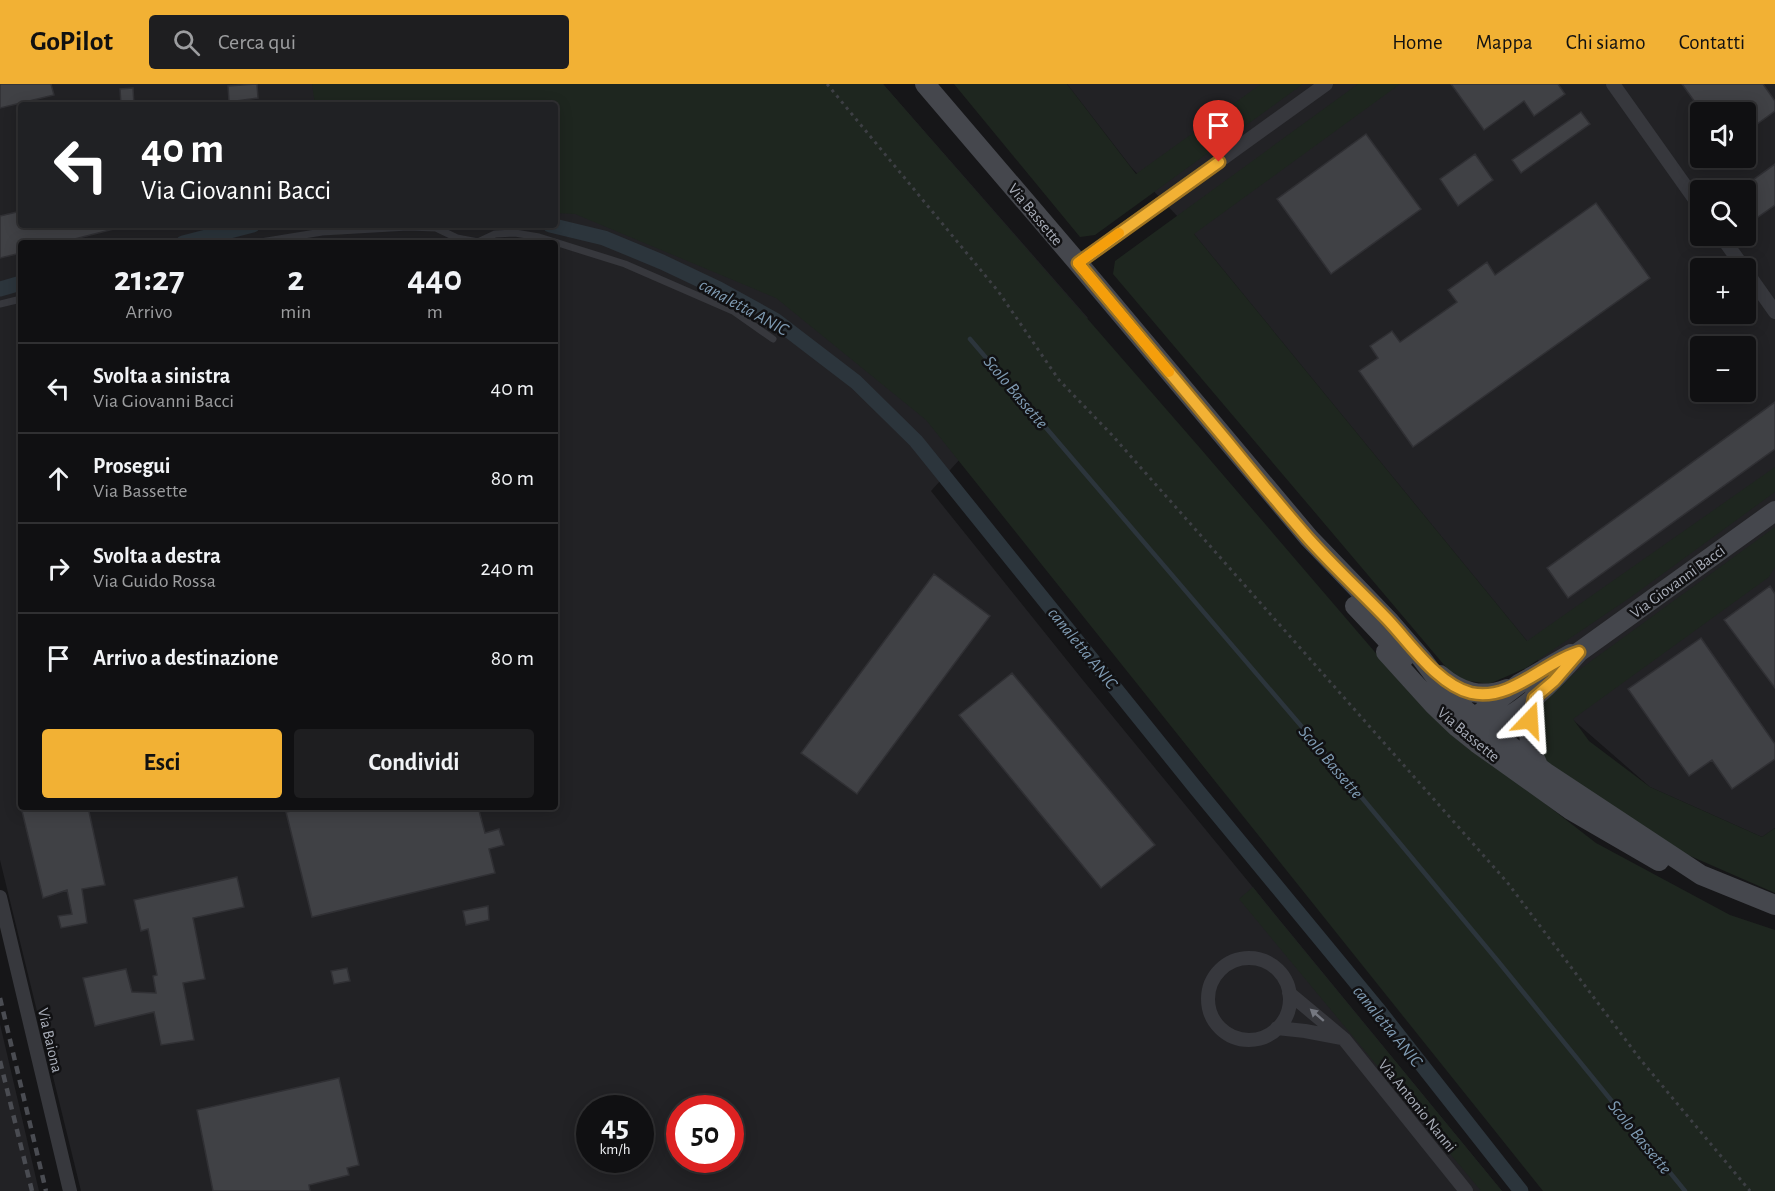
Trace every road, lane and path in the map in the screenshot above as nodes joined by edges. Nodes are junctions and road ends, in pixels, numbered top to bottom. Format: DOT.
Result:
graph roads {
  1 [pos="827,84"];
  2 [pos="925,84"];
  3 [pos="1326,84"];
  4 [pos="1613,84"];
  5 [pos="1690,192"];
  6 [pos="391,228"];
  7 [pos="436,228"];
  8 [pos="272,240"];
  9 [pos="468,240"];
  10 [pos="482,240"];
  11 [pos="549,240"];
  12 [pos="558,243"];
  13 [pos="1078,263"];
  14 [pos="1756,285"];
  15 [pos="18,300"];
  16 [pos="0,304"];
  17 [pos="1775,312"];
  18 [pos="773,339"];
  19 [pos="1775,511"];
  20 [pos="1309,538"];
  21 [pos="1355,606"];
  22 [pos="1579,652"];
  23 [pos="1422,659"];
  24 [pos="1519,684"];
  25 [pos="1534,698"];
  26 [pos="1479,721"];
  27 [pos="1539,768"];
  28 [pos="1609,833"];
  29 [pos="1701,874"];
  30 [pos="0,897"];
  31 [pos="1775,904"];
  32 [pos="1289,993"];
  33 [pos="1277,1028"];
  34 [pos="1344,1039"];
  35 [pos="70,1191"];
  36 [pos="1466,1191"];
  37 [pos="1750,1191"];
  1 -- 37 [label="path"];
  2 -- 13 [label="main road, Via Bassette"];
  3 -- 13 [label="street"];
  4 -- 5 [label="street"];
  6 -- 8 [label="lane"];
  7 -- 9 [label="lane"];
  10 -- 11 [label="lane"];
  12 -- 18 [label="lane"];
  13 -- 20 [label="main road, Via Bassette"];
  14 -- 17 [label="street"];
  15 -- 16 [label="lane"];
  19 -- 22 [label="main road, Via Giovanni Bacci"];
  20 -- 21 [label="main road, Via Bassette"];
  20 -- 23 [label="main road, Via Bassette"];
  21 -- 26 [label="main road, Via Bassette"];
  21 -- 28 [label="main road, Via Bassette"];
  22 -- 24 [label="main road, Via Giovanni Bacci"];
  22 -- 25 [label="main road, Via Giovanni Bacci"];
  23 -- 24 [label="main road, Via Giovanni Bacci"];
  23 -- 26 [label="main road, Via Bassette"];
  24 -- 26 [label="main road, Via Giovanni Bacci"];
  25 -- 26 [label="main road, Via Giovanni Bacci"];
  25 -- 27 [label="main road"];
  26 -- 27 [label="main road, Via Bassette"];
  26 -- 28 [label="main road, Via Bassette"];
  27 -- 29 [label="main road, Via Bassette"];
  28 -- 29 [label="main road, Via Bassette"];
  29 -- 31 [label="main road, Via Bassette"];
  30 -- 35 [label="street, Via Baiona"];
  32 -- 33 [label="street"];
  32 -- 33 [label="street, Via Antonio Nanni"];
  34 -- 32 [label="street, Via Antonio Nanni, one-way"];
  33 -- 34 [label="street"];
  34 -- 36 [label="street, Via Antonio Nanni"];
}
